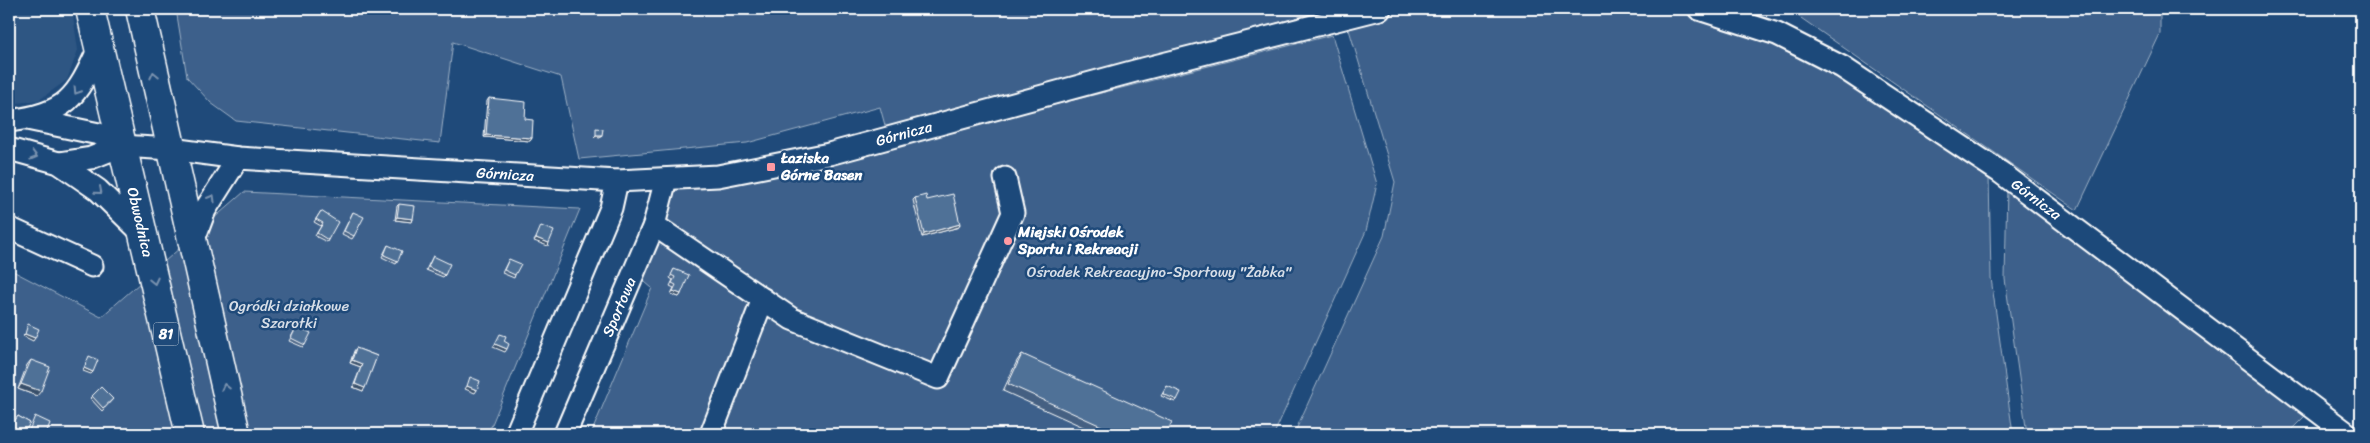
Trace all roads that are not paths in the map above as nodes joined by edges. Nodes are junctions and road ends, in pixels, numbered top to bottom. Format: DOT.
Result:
graph roads {
  1 [pos="90,9"];
  2 [pos="140,9"];
  3 [pos="1380,9"];
  4 [pos="1699,9"];
  5 [pos="99,48"];
  6 [pos="18,120"];
  7 [pos="121,146"];
  8 [pos="9,149"];
  9 [pos="171,149"];
  10 [pos="238,158"];
  11 [pos="59,163"];
  12 [pos="1004,178"];
  13 [pos="666,179"];
  14 [pos="617,181"];
  15 [pos="654,225"];
  16 [pos="9,228"];
  17 [pos="142,234"];
  18 [pos="193,242"];
  19 [pos="92,266"];
  20 [pos="763,299"];
  21 [pos="190,434"];
  22 [pos="236,434"];
  23 [pos="516,434"];
  24 [pos="566,434"];
  25 [pos="711,434"];
  26 [pos="2348,434"];
  1 -- 5 [label="main road, Obwodnica / 81"];
  9 -- 2 [label="main road, one-way"];
  3 -- 13 [label="street, Górnicza"];
  4 -- 26 [label="street, Górnicza"];
  5 -- 6 [label="street, one-way"];
  5 -- 7 [label="main road, Obwodnica / 81"];
  6 -- 7 [label="street"];
  7 -- 9 [label="street, Górnicza"];
  7 -- 11 [label="street"];
  7 -- 17 [label="main road, Obwodnica / 81"];
  8 -- 11 [label="street, one-way"];
  9 -- 10 [label="street, Górnicza"];
  9 -- 18 [label="main road"];
  10 -- 14 [label="street, Górnicza"];
  18 -- 10 [label="street, one-way"];
  11 -- 17 [label="street, one-way"];
  12 -- 20 [label="street"];
  13 -- 14 [label="street, Górnicza"];
  13 -- 15 [label="street, Sportowa"];
  14 -- 23 [label="street"];
  15 -- 20 [label="street"];
  15 -- 24 [label="street, Sportowa"];
  16 -- 19 [label="street"];
  17 -- 21 [label="main road, Obwodnica / 81, one-way"];
  22 -- 18 [label="main road, one-way"];
  20 -- 25 [label="street"];
}
